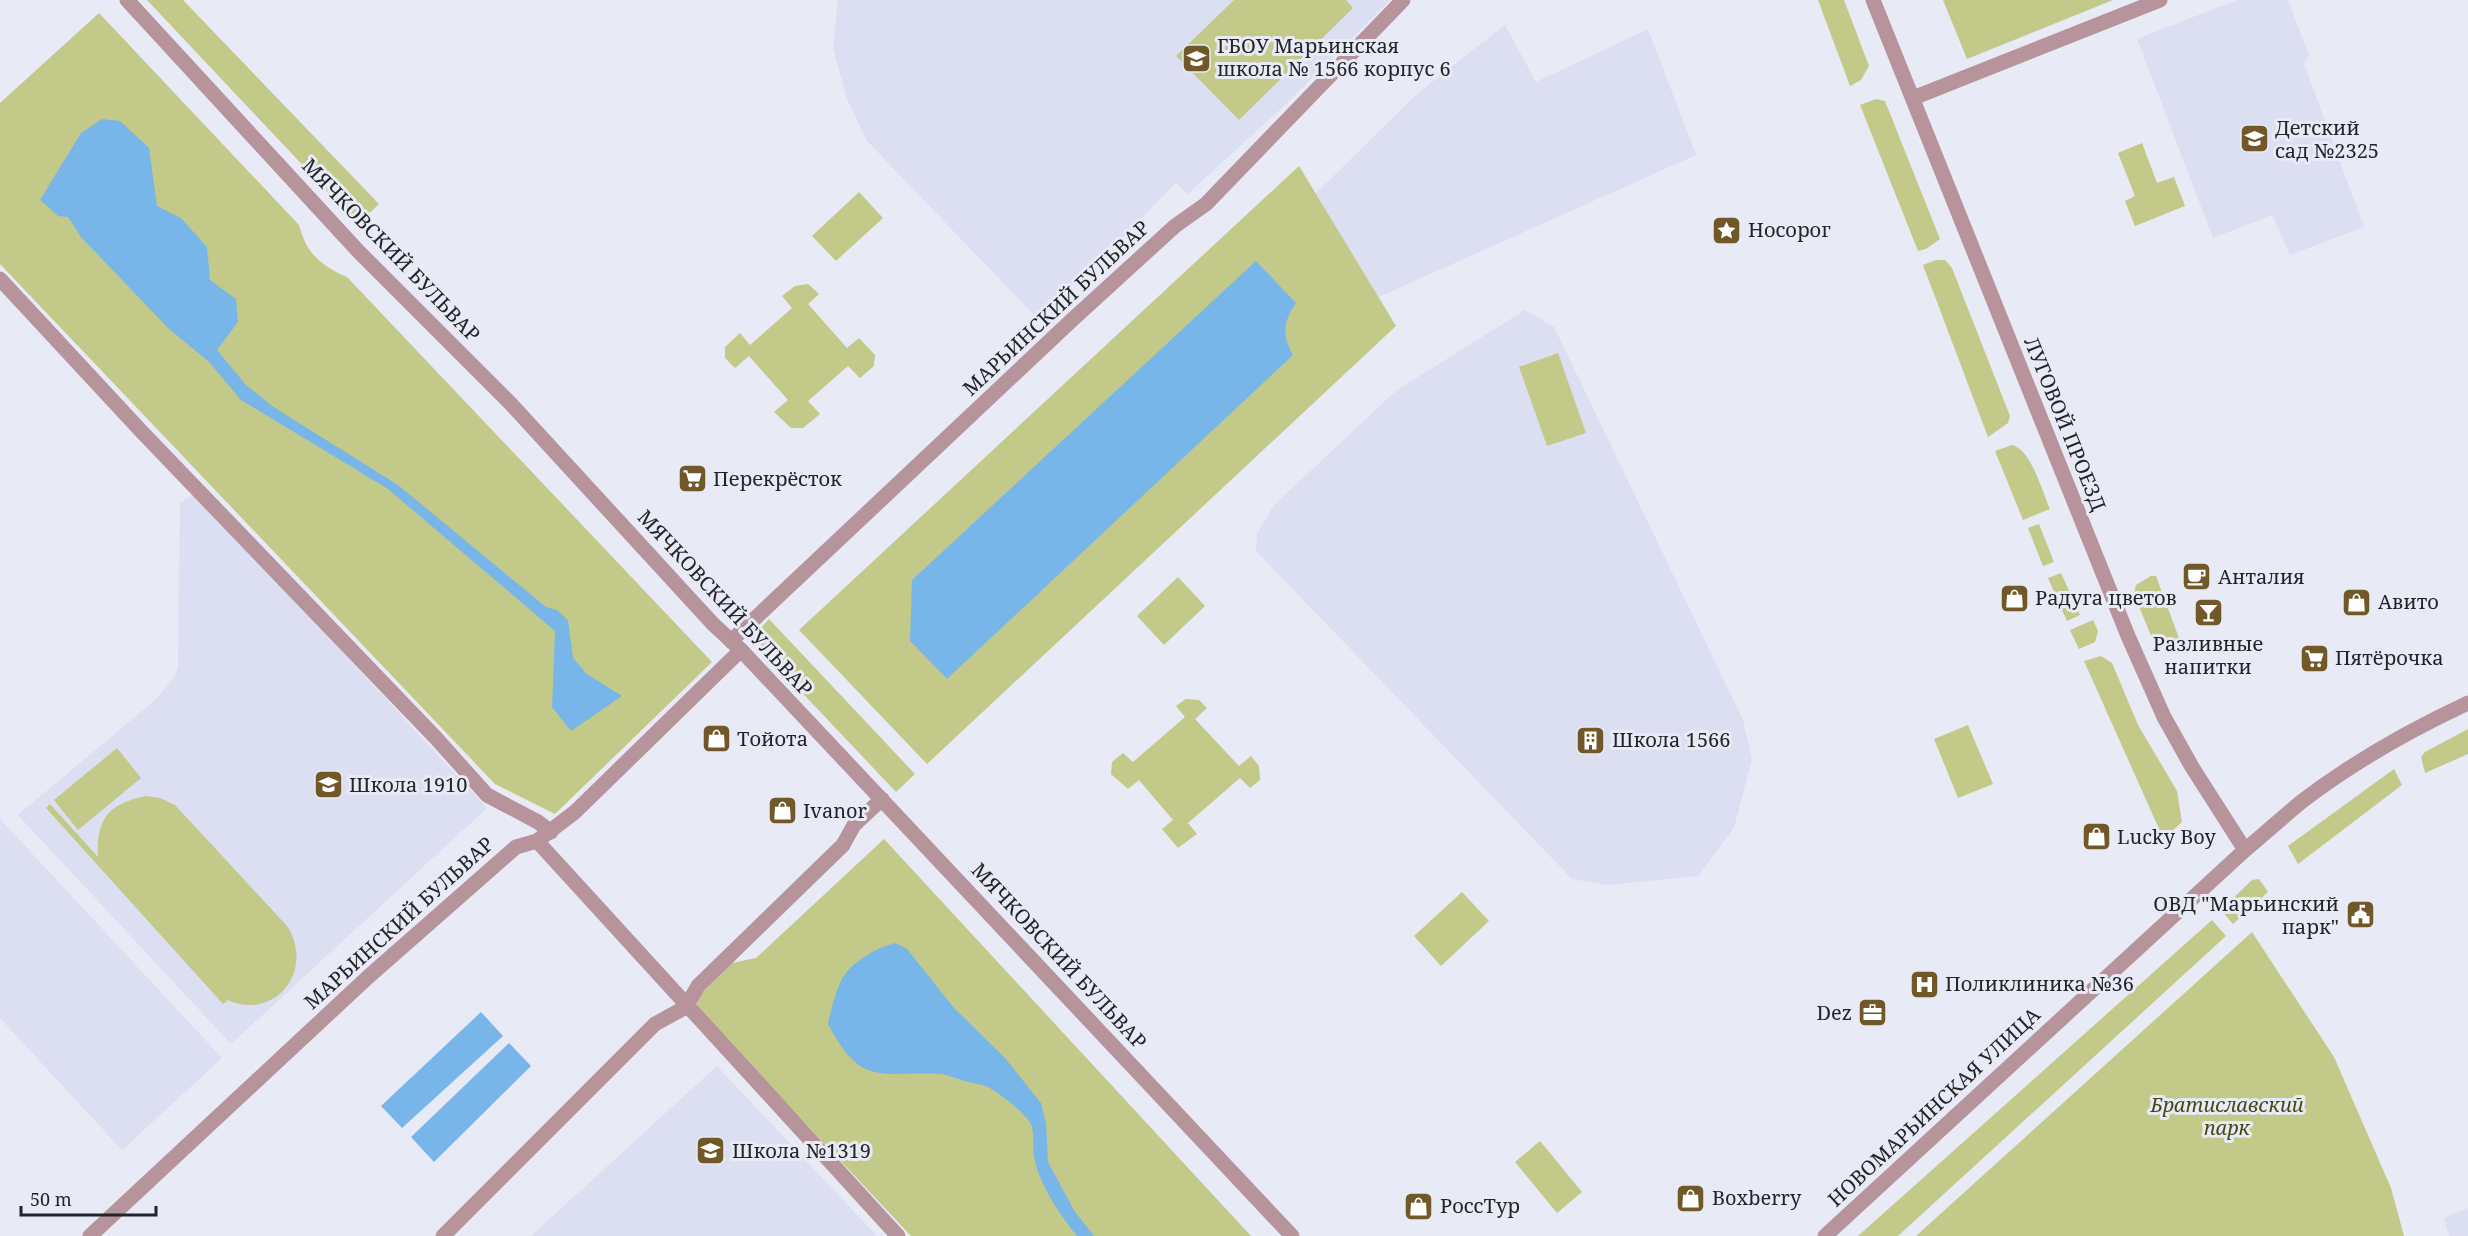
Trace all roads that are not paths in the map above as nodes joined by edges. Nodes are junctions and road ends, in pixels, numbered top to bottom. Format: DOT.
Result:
graph roads {
  1 [pos="127,0"];
  2 [pos="1402,0"];
  3 [pos="1873,0"];
  4 [pos="2160,0"];
  5 [pos="1913,98"];
  6 [pos="0,279"];
  7 [pos="736,646"];
  8 [pos="2468,703"];
  9 [pos="882,799"];
  10 [pos="551,832"];
  11 [pos="537,841"];
  12 [pos="2245,850"];
  13 [pos="686,1007"];
  14 [pos="90,1236"];
  15 [pos="443,1236"];
  16 [pos="898,1236"];
  17 [pos="1292,1236"];
  18 [pos="1825,1236"];
  1 -- 7 [label="street, МЯЧКОВСКИЙ БУЛЬВАР"];
  2 -- 7 [label="street, МАРЬИНСКИЙ БУЛЬВАР"];
  3 -- 5 [label="street, ЛУГОВОЙ ПРОЕЗД"];
  4 -- 5 [label="street"];
  5 -- 12 [label="street, ЛУГОВОЙ ПРОЕЗД"];
  6 -- 10 [label="street"];
  7 -- 9 [label="street, МЯЧКОВСКИЙ БУЛЬВАР"];
  7 -- 10 [label="street, МАРЬИНСКИЙ БУЛЬВАР"];
  8 -- 12 [label="street, НОВОМАРЬИНСКАЯ УЛИЦА"];
  9 -- 13 [label="street"];
  9 -- 17 [label="street, МЯЧКОВСКИЙ БУЛЬВАР"];
  10 -- 11 [label="street, МАРЬИНСКИЙ БУЛЬВАР"];
  11 -- 13 [label="street"];
  11 -- 14 [label="street, МАРЬИНСКИЙ БУЛЬВАР"];
  12 -- 18 [label="street, НОВОМАРЬИНСКАЯ УЛИЦА"];
  13 -- 15 [label="street"];
  13 -- 16 [label="street"];
}
